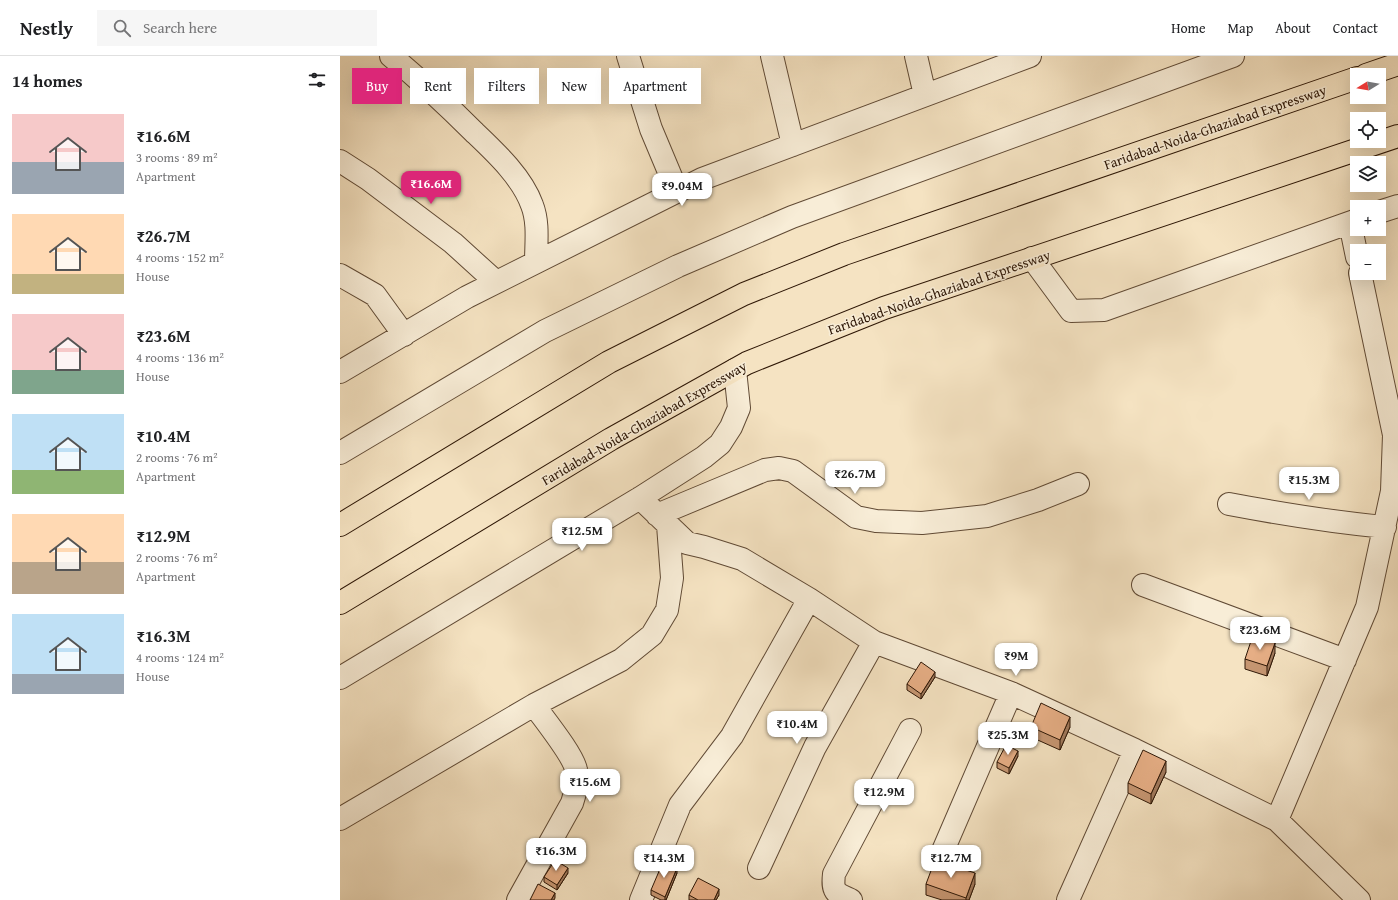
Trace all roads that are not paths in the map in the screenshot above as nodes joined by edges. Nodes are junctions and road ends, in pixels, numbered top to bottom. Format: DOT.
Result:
graph roads {
  1 [pos="391,56"];
  2 [pos="628,56"];
  3 [pos="772,56"];
  4 [pos="916,56"];
  5 [pos="1030,56"];
  6 [pos="1233,56"];
  7 [pos="987,64"];
  8 [pos="1398,64"];
  9 [pos="1386,68"];
  10 [pos="1350,80"];
  11 [pos="924,95"];
  12 [pos="1398,136"];
  13 [pos="792,145"];
  14 [pos="340,161"];
  15 [pos="678,191"];
  16 [pos="1398,206"];
  17 [pos="1386,210"];
  18 [pos="1350,222"];
  19 [pos="1032,258"];
  20 [pos="536,262"];
  21 [pos="340,275"];
  22 [pos="1362,280"];
  23 [pos="496,282"];
  24 [pos="404,335"];
  25 [pos="735,370"];
  26 [pos="340,372"];
  27 [pos="1396,436"];
  28 [pos="340,453"];
  29 [pos="1078,484"];
  30 [pos="1395,491"];
  31 [pos="640,498"];
  32 [pos="1229,504"];
  33 [pos="663,520"];
  34 [pos="340,525"];
  35 [pos="1385,527"];
  36 [pos="1143,585"];
  37 [pos="808,600"];
  38 [pos="340,603"];
  39 [pos="874,642"];
  40 [pos="1345,660"];
  41 [pos="340,678"];
  42 [pos="1011,693"];
  43 [pos="534,706"];
  44 [pos="910,730"];
  45 [pos="1135,750"];
  46 [pos="340,819"];
  47 [pos="1277,820"];
  48 [pos="942,853"];
  49 [pos="759,868"];
  50 [pos="518,900"];
  51 [pos="641,900"];
  52 [pos="851,900"];
  53 [pos="1068,900"];
  54 [pos="1359,900"];
  1 -- 20 [label="street"];
  2 -- 15 [label="street"];
  3 -- 13 [label="street"];
  4 -- 11 [label="street"];
  5 -- 7 [label="street"];
  6 -- 28 [label="street"];
  7 -- 11 [label="street"];
  8 -- 9 [label="main road"];
  10 -- 34 [label="main road, Faridabad-Noida-Ghaziabad Expressway"];
  11 -- 13 [label="street"];
  12 -- 19 [label="main road, Faridabad-Noida-Ghaziabad Expressway"];
  13 -- 15 [label="street"];
  14 -- 23 [label="street"];
  15 -- 20 [label="street"];
  16 -- 17 [label="street"];
  18 -- 19 [label="street"];
  19 -- 25 [label="main road, Faridabad-Noida-Ghaziabad Expressway"];
  20 -- 23 [label="street"];
  21 -- 24 [label="street"];
  22 -- 27 [label="street"];
  23 -- 24 [label="street"];
  24 -- 26 [label="street"];
  25 -- 31 [label="street"];
  25 -- 38 [label="main road, Faridabad-Noida-Ghaziabad Expressway"];
  27 -- 30 [label="street"];
  29 -- 33 [label="street"];
  30 -- 35 [label="street"];
  31 -- 33 [label="street"];
  31 -- 41 [label="street"];
  32 -- 35 [label="street"];
  33 -- 37 [label="street"];
  33 -- 43 [label="street"];
  35 -- 40 [label="street"];
  36 -- 40 [label="street"];
  37 -- 39 [label="street"];
  37 -- 51 [label="street"];
  39 -- 42 [label="street"];
  39 -- 49 [label="street"];
  40 -- 47 [label="street"];
  42 -- 45 [label="street"];
  42 -- 48 [label="street"];
  43 -- 46 [label="street"];
  43 -- 50 [label="street"];
  44 -- 52 [label="street"];
  45 -- 47 [label="street"];
  45 -- 53 [label="street"];
  47 -- 54 [label="street"];
}
